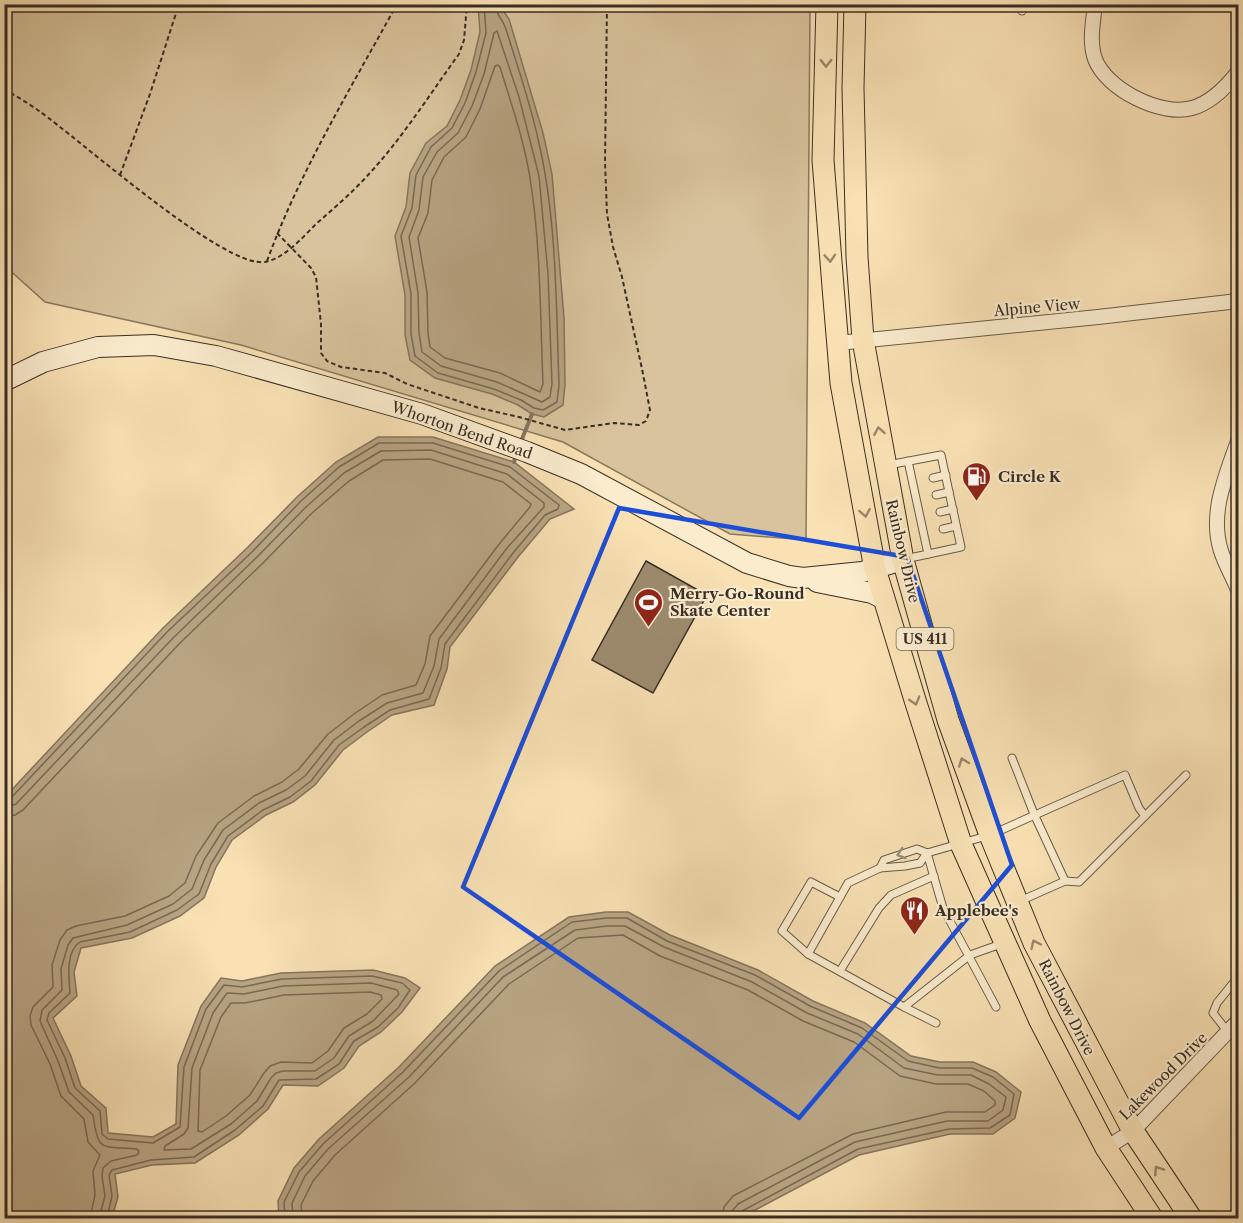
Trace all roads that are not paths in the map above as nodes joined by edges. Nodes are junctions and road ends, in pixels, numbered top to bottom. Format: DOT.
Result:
graph roads {
  1 [pos="828,4"];
  2 [pos="855,4"];
  3 [pos="1095,4"];
  4 [pos="1239,72"];
  5 [pos="1239,301"];
  6 [pos="863,340"];
  7 [pos="838,344"];
  8 [pos="4,381"];
  9 [pos="1239,441"];
  10 [pos="909,461"];
  11 [pos="885,465"];
  12 [pos="945,475"];
  13 [pos="933,478"];
  14 [pos="949,492"];
  15 [pos="936,495"];
  16 [pos="953,509"];
  17 [pos="940,512"];
  18 [pos="956,526"];
  19 [pos="943,529"];
  20 [pos="928,554"];
  21 [pos="903,560"];
  22 [pos="875,569"];
  23 [pos="803,578"];
  24 [pos="1239,590"];
  25 [pos="884,599"];
  26 [pos="1012,758"];
  27 [pos="1186,776"];
  28 [pos="1034,814"];
  29 [pos="1145,816"];
  30 [pos="990,835"];
  31 [pos="961,844"];
  32 [pos="927,853"];
  33 [pos="880,868"];
  34 [pos="934,876"];
  35 [pos="1065,881"];
  36 [pos="840,897"];
  37 [pos="1017,903"];
  38 [pos="1005,942"];
  39 [pos="808,954"];
  40 [pos="970,955"];
  41 [pos="840,970"];
  42 [pos="1239,977"];
  43 [pos="904,1007"];
  44 [pos="996,1007"];
  45 [pos="1239,1021"];
  46 [pos="936,1023"];
  47 [pos="1228,1032"];
  48 [pos="1132,1131"];
  49 [pos="1106,1148"];
  50 [pos="1152,1218"];
  51 [pos="1191,1218"];
  1 -- 7 [label="main road, Rainbow Drive / US 411, one-way"];
  2 -- 6 [label="main road, Rainbow Drive / US 411"];
  3 -- 4 [label="street"];
  5 -- 6 [label="street, Alpine View"];
  6 -- 7 [label="street, Alpine View"];
  11 -- 6 [label="main road, Rainbow Drive / US 411, one-way"];
  7 -- 22 [label="main road, Rainbow Drive / US 411, one-way"];
  8 -- 23 [label="main road, Whorton Bend Road"];
  9 -- 24 [label="street"];
  10 -- 11 [label="lane"];
  10 -- 12 [label="lane"];
  10 -- 20 [label="lane"];
  11 -- 21 [label="main road, Rainbow Drive / US 411"];
  12 -- 13 [label="lane"];
  12 -- 14 [label="lane"];
  14 -- 15 [label="lane"];
  14 -- 16 [label="lane"];
  16 -- 17 [label="lane"];
  16 -- 18 [label="lane"];
  18 -- 19 [label="lane"];
  18 -- 20 [label="lane"];
  20 -- 21 [label="lane"];
  21 -- 22 [label="main road, Whorton Bend Road"];
  30 -- 21 [label="main road, Rainbow Drive / US 411, one-way"];
  22 -- 23 [label="main road, Whorton Bend Road"];
  22 -- 25 [label="main road, Rainbow Drive / US 411"];
  23 -- 25 [label="main road"];
  25 -- 31 [label="main road, Rainbow Drive / US 411, one-way"];
  26 -- 28 [label="lane"];
  27 -- 29 [label="lane"];
  28 -- 29 [label="lane"];
  28 -- 30 [label="lane"];
  28 -- 35 [label="lane"];
  29 -- 35 [label="lane"];
  30 -- 31 [label="lane"];
  30 -- 37 [label="main road, Rainbow Drive / US 411"];
  31 -- 32 [label="lane"];
  31 -- 38 [label="main road, Rainbow Drive / US 411"];
  32 -- 33 [label="lane"];
  32 -- 33 [label="lane, one-way"];
  32 -- 34 [label="lane"];
  33 -- 36 [label="lane"];
  34 -- 40 [label="lane"];
  34 -- 41 [label="lane"];
  35 -- 37 [label="lane"];
  36 -- 39 [label="lane"];
  36 -- 39 [label="lane"];
  48 -- 37 [label="main road, Rainbow Drive / US 411, one-way"];
  38 -- 40 [label="lane"];
  38 -- 49 [label="main road, Rainbow Drive / US 411"];
  39 -- 41 [label="lane"];
  40 -- 43 [label="lane"];
  40 -- 44 [label="lane"];
  41 -- 43 [label="lane"];
  42 -- 47 [label="lane"];
  43 -- 46 [label="lane"];
  45 -- 47 [label="street, Lakewood Drive"];
  47 -- 48 [label="street, Lakewood Drive"];
  48 -- 49 [label="street, Lakewood Drive"];
  51 -- 48 [label="main road, Rainbow Drive / US 411, one-way"];
  49 -- 50 [label="main road, Rainbow Drive / US 411"];
}
